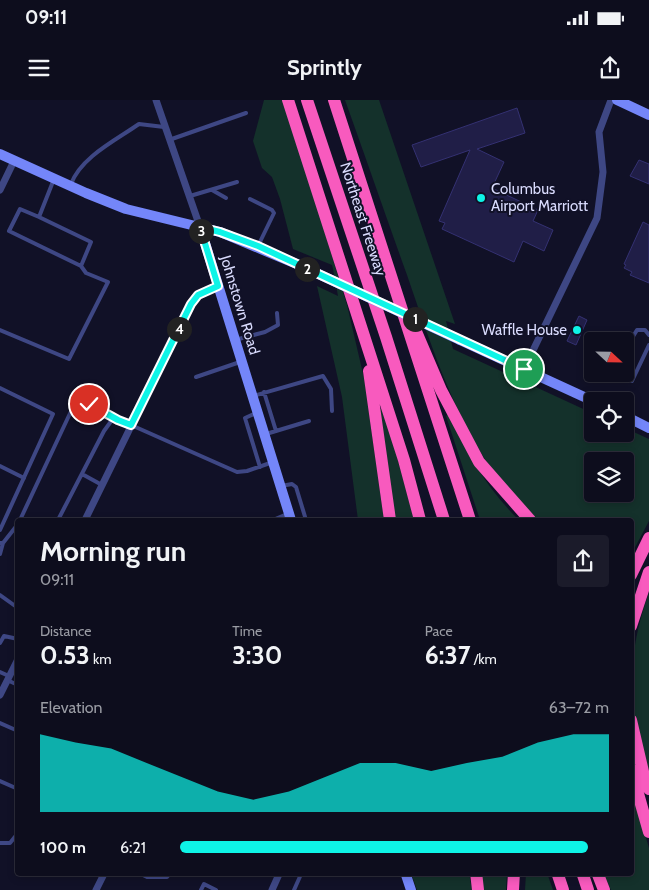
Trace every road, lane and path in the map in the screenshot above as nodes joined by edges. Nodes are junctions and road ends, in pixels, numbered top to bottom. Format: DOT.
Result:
graph roads {
  1 [pos="156,100"];
  2 [pos="288,100"];
  3 [pos="307,100"];
  4 [pos="334,100"];
  5 [pos="611,100"];
  6 [pos="617,100"];
  7 [pos="246,113"];
  8 [pos="649,115"];
  9 [pos="164,127"];
  10 [pos="169,140"];
  11 [pos="0,154"];
  12 [pos="14,161"];
  13 [pos="54,179"];
  14 [pos="237,182"];
  15 [pos="70,186"];
  16 [pos="0,190"];
  17 [pos="212,190"];
  18 [pos="188,197"];
  19 [pos="226,198"];
  20 [pos="250,199"];
  21 [pos="39,217"];
  22 [pos="200,227"];
  23 [pos="258,246"];
  24 [pos="81,266"];
  25 [pos="390,276"];
  26 [pos="218,286"];
  27 [pos="277,313"];
  28 [pos="0,330"];
  29 [pos="362,331"];
  30 [pos="634,335"];
  31 [pos="649,335"];
  32 [pos="236,340"];
  33 [pos="649,345"];
  34 [pos="242,361"];
  35 [pos="524,369"];
  36 [pos="196,377"];
  37 [pos="634,377"];
  38 [pos="0,388"];
  39 [pos="264,392"];
  40 [pos="253,396"];
  41 [pos="584,397"];
  42 [pos="332,411"];
  43 [pos="258,412"];
  44 [pos="118,420"];
  45 [pos="634,420"];
  46 [pos="309,421"];
  47 [pos="131,425"];
  48 [pos="649,428"];
  49 [pos="276,431"];
  50 [pos="264,435"];
  51 [pos="273,462"];
  52 [pos="0,466"];
  53 [pos="260,466"];
  54 [pos="82,474"];
  55 [pos="24,478"];
  56 [pos="102,485"];
  57 [pos="281,486"];
  58 [pos="290,517"];
  59 [pos="21,518"];
  60 [pos="59,518"];
  61 [pos="86,518"];
  62 [pos="305,518"];
  63 [pos="390,518"];
  64 [pos="419,518"];
  65 [pos="443,518"];
  66 [pos="469,518"];
  67 [pos="528,518"];
  68 [pos="15,528"];
  69 [pos="0,530"];
  70 [pos="649,538"];
  71 [pos="2,543"];
  72 [pos="0,554"];
  73 [pos="635,559"];
  74 [pos="649,572"];
  75 [pos="0,596"];
  76 [pos="15,606"];
  77 [pos="634,617"];
  78 [pos="15,639"];
  79 [pos="0,643"];
  80 [pos="15,665"];
  81 [pos="0,672"];
  82 [pos="8,678"];
  83 [pos="15,683"];
  84 [pos="0,695"];
  85 [pos="0,723"];
  86 [pos="15,730"];
  87 [pos="634,733"];
  88 [pos="634,780"];
  89 [pos="0,781"];
  90 [pos="15,788"];
  91 [pos="649,789"];
  92 [pos="649,832"];
  93 [pos="15,837"];
  94 [pos="0,843"];
  95 [pos="103,876"];
  96 [pos="150,876"];
  97 [pos="168,876"];
  98 [pos="278,876"];
  99 [pos="300,876"];
  100 [pos="406,876"];
  101 [pos="476,876"];
  102 [pos="514,876"];
  103 [pos="519,876"];
  104 [pos="558,876"];
  105 [pos="583,876"];
  106 [pos="599,876"];
  107 [pos="96,890"];
  108 [pos="201,890"];
  109 [pos="216,890"];
  110 [pos="272,890"];
  111 [pos="294,890"];
  112 [pos="411,890"];
  113 [pos="478,890"];
  114 [pos="513,890"];
  115 [pos="520,890"];
  116 [pos="562,890"];
  117 [pos="588,890"];
  118 [pos="604,890"];
  1 -- 9 [label="street, Johnstown Road"];
  2 -- 29 [label="highway"];
  3 -- 65 [label="highway, Northeast Freeway"];
  4 -- 25 [label="highway, Northeast Freeway"];
  5 -- 35 [label="street"];
  6 -- 8 [label="main road"];
  7 -- 10 [label="lane"];
  9 -- 10 [label="street, Johnstown Road"];
  9 -- 15 [label="lane"];
  10 -- 18 [label="street, Johnstown Road"];
  11 -- 12 [label="main road"];
  12 -- 13 [label="main road"];
  12 -- 16 [label="street"];
  13 -- 15 [label="main road"];
  13 -- 21 [label="lane"];
  14 -- 17 [label="lane"];
  15 -- 22 [label="main road"];
  17 -- 18 [label="lane"];
  17 -- 19 [label="lane"];
  18 -- 22 [label="street, Johnstown Road"];
  20 -- 23 [label="lane"];
  21 -- 24 [label="lane"];
  21 -- 24 [label="lane"];
  22 -- 23 [label="main road"];
  22 -- 26 [label="main road, Johnstown Road"];
  23 -- 35 [label="main road, bridge"];
  24 -- 28 [label="lane"];
  25 -- 66 [label="highway, Northeast Freeway"];
  25 -- 67 [label="highway"];
  26 -- 32 [label="main road, Johnstown Road"];
  26 -- 47 [label="street"];
  27 -- 32 [label="lane"];
  29 -- 63 [label="highway"];
  29 -- 64 [label="highway"];
  30 -- 31 [label="lane"];
  32 -- 34 [label="main road, Johnstown Road"];
  33 -- 37 [label="lane"];
  34 -- 36 [label="lane"];
  34 -- 40 [label="main road, Johnstown Road"];
  35 -- 41 [label="main road"];
  38 -- 55 [label="lane"];
  39 -- 40 [label="lane"];
  39 -- 42 [label="lane"];
  39 -- 49 [label="lane"];
  40 -- 43 [label="main road, Johnstown Road"];
  43 -- 50 [label="main road, Johnstown Road"];
  43 -- 53 [label="lane"];
  44 -- 47 [label="lane"];
  44 -- 54 [label="lane"];
  44 -- 59 [label="lane"];
  45 -- 48 [label="main road"];
  46 -- 49 [label="lane"];
  47 -- 53 [label="lane"];
  47 -- 56 [label="street"];
  49 -- 50 [label="lane"];
  50 -- 51 [label="main road, Johnstown Road"];
  51 -- 53 [label="lane"];
  51 -- 57 [label="main road, Johnstown Road"];
  52 -- 55 [label="lane"];
  54 -- 56 [label="lane"];
  54 -- 60 [label="lane"];
  55 -- 69 [label="lane"];
  56 -- 61 [label="street"];
  57 -- 58 [label="main road, Johnstown Road"];
  57 -- 62 [label="lane"];
  68 -- 71 [label="lane"];
  70 -- 73 [label="highway"];
  71 -- 72 [label="lane"];
  74 -- 77 [label="highway"];
  75 -- 76 [label="lane"];
  78 -- 79 [label="lane"];
  80 -- 82 [label="street"];
  81 -- 82 [label="lane"];
  82 -- 83 [label="lane"];
  82 -- 84 [label="street"];
  85 -- 86 [label="lane"];
  87 -- 91 [label="highway"];
  88 -- 92 [label="highway"];
  89 -- 90 [label="lane"];
  93 -- 94 [label="lane"];
  95 -- 107 [label="street"];
  96 -- 97 [label="lane"];
  98 -- 110 [label="street"];
  99 -- 111 [label="lane"];
  100 -- 112 [label="main road"];
  101 -- 113 [label="highway"];
  102 -- 114 [label="highway"];
  103 -- 115 [label="highway"];
  104 -- 116 [label="highway"];
  105 -- 117 [label="highway"];
  106 -- 118 [label="highway"];
  108 -- 109 [label="lane"];
}
